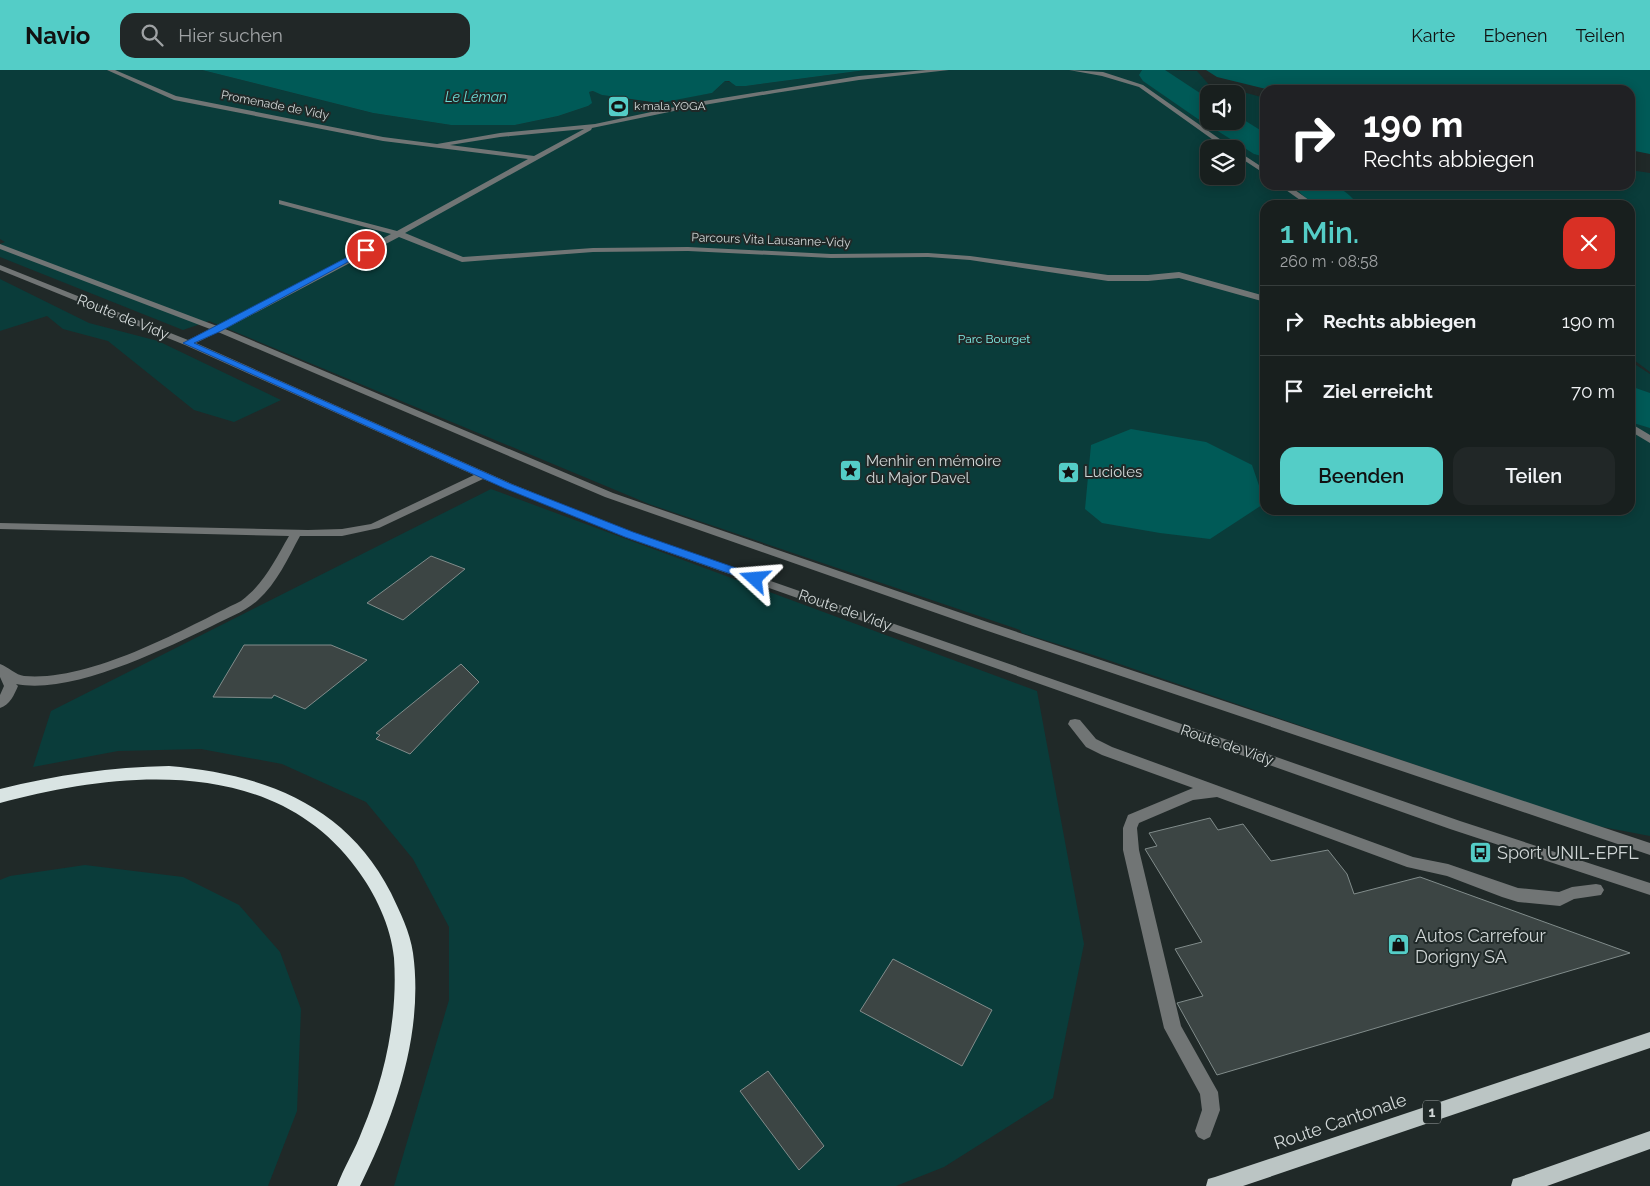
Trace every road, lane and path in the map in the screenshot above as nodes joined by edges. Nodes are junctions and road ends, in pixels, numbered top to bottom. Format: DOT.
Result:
graph roads {
  1 [pos="110,70"];
  2 [pos="946,70"];
  3 [pos="1072,70"];
  4 [pos="595,126"];
  5 [pos="1218,140"];
  6 [pos="440,145"];
  7 [pos="534,158"];
  8 [pos="1245,158"];
  9 [pos="1260,169"];
  10 [pos="1290,190"];
  11 [pos="1305,200"];
  12 [pos="282,202"];
  13 [pos="399,234"];
  14 [pos="0,246"];
  15 [pos="0,267"];
  16 [pos="1260,298"];
  17 [pos="218,329"];
  18 [pos="188,343"];
  19 [pos="1635,430"];
  20 [pos="1650,440"];
  21 [pos="483,475"];
  22 [pos="0,526"];
  23 [pos="296,533"];
  24 [pos="3,672"];
  25 [pos="0,703"];
  26 [pos="1075,724"];
  27 [pos="1228,795"];
  28 [pos="0,796"];
  29 [pos="1650,849"];
  30 [pos="1650,889"];
  31 [pos="1596,890"];
  32 [pos="1650,1040"];
  33 [pos="1204,1132"];
  34 [pos="1650,1140"];
  35 [pos="348,1186"];
  36 [pos="1215,1186"];
  37 [pos="1520,1186"];
  1 -- 6 [label="street, Promenade de Vidy"];
  2 -- 4 [label="street, Promenade de Vidy"];
  3 -- 5 [label="street"];
  4 -- 6 [label="street, Promenade de Vidy"];
  4 -- 7 [label="street, Promenade de Vidy"];
  6 -- 7 [label="street, Promenade de Vidy"];
  7 -- 13 [label="street, Promenade de Vidy"];
  8 -- 9 [label="street"];
  10 -- 11 [label="street"];
  12 -- 13 [label="street, Parcours Vita Lausanne-Vidy"];
  13 -- 16 [label="street, Parcours Vita Lausanne-Vidy"];
  13 -- 17 [label="street, Promenade de Vidy"];
  14 -- 17 [label="street"];
  15 -- 18 [label="street, Route de Vidy"];
  17 -- 18 [label="street, Promenade de Vidy"];
  17 -- 29 [label="street"];
  18 -- 21 [label="street, Route de Vidy"];
  19 -- 20 [label="street"];
  21 -- 23 [label="street"];
  21 -- 30 [label="street, Route de Vidy"];
  22 -- 23 [label="street"];
  23 -- 24 [label="street"];
  24 -- 25 [label="street"];
  26 -- 27 [label="street"];
  27 -- 31 [label="street"];
  27 -- 33 [label="street"];
  28 -- 35 [label="highway"];
  32 -- 36 [label="main road, Route Cantonale / 1"];
  34 -- 37 [label="main road"];
}
